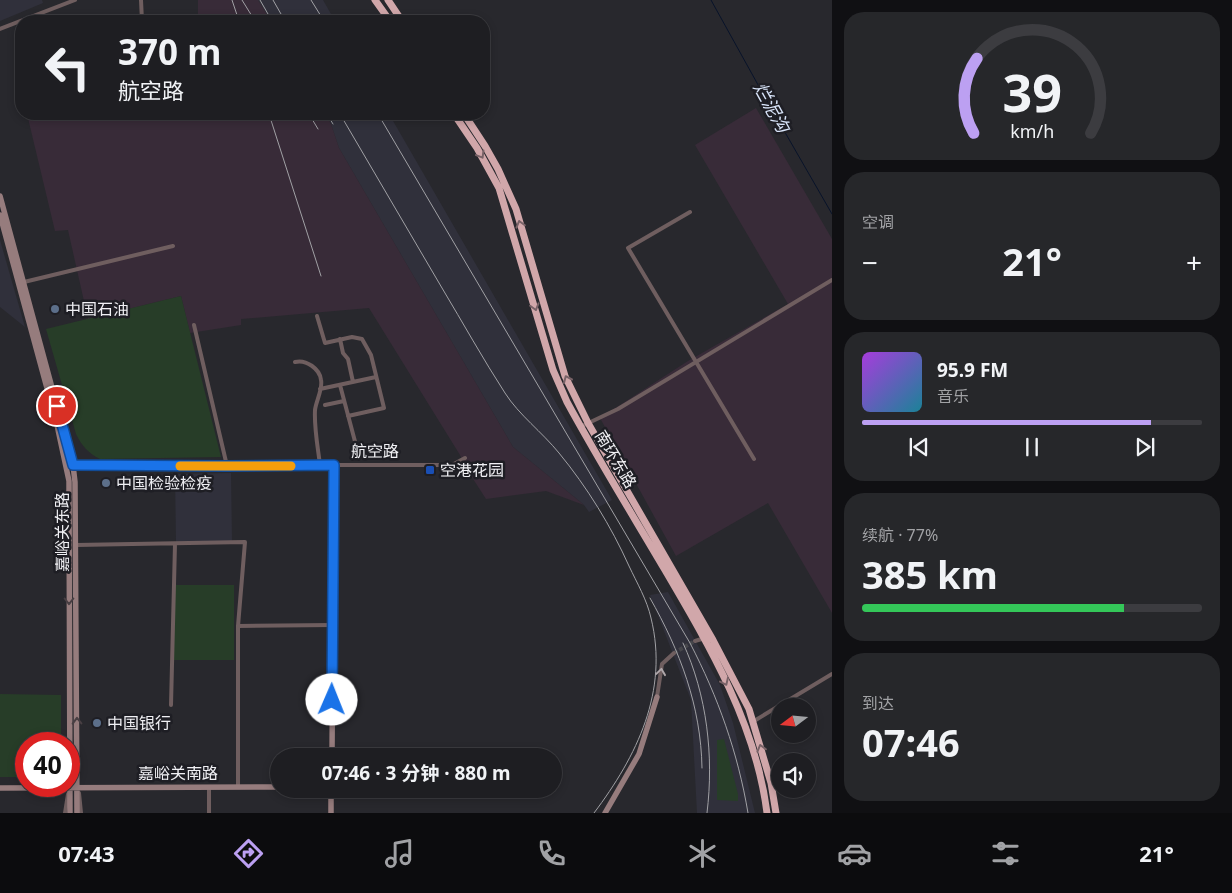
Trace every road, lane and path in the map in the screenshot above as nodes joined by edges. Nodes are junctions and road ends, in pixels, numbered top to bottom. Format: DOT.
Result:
graph roads {
  1 [pos="75,0"];
  2 [pos="141,0"];
  3 [pos="375,0"];
  4 [pos="388,0"];
  5 [pos="398,14"];
  6 [pos="35,15"];
  7 [pos="142,15"];
  8 [pos="386,15"];
  9 [pos="15,22"];
  10 [pos="0,28"];
  11 [pos="458,120"];
  12 [pos="468,120"];
  13 [pos="0,196"];
  14 [pos="690,212"];
  15 [pos="0,215"];
  16 [pos="173,246"];
  17 [pos="832,280"];
  18 [pos="24,282"];
  19 [pos="317,316"];
  20 [pos="194,325"];
  21 [pos="340,339"];
  22 [pos="295,362"];
  23 [pos="696,363"];
  24 [pos="376,377"];
  25 [pos="354,382"];
  26 [pos="340,385"];
  27 [pos="320,389"];
  28 [pos="344,401"];
  29 [pos="325,405"];
  30 [pos="348,416"];
  31 [pos="588,423"];
  32 [pos="580,427"];
  33 [pos="357,449"];
  34 [pos="465,458"];
  35 [pos="754,459"];
  36 [pos="66,465"];
  37 [pos="73,465"];
  38 [pos="320,465"];
  39 [pos="334,465"];
  40 [pos="227,466"];
  41 [pos="174,544"];
  42 [pos="76,546"];
  43 [pos="333,625"];
  44 [pos="238,626"];
  45 [pos="705,638"];
  46 [pos="695,641"];
  47 [pos="674,653"];
  48 [pos="832,674"];
  49 [pos="657,697"];
  50 [pos="171,705"];
  51 [pos="754,721"];
  52 [pos="69,732"];
  53 [pos="78,732"];
  54 [pos="332,748"];
  55 [pos="80,787"];
  56 [pos="209,787"];
  57 [pos="238,787"];
  58 [pos="0,788"];
  59 [pos="15,788"];
  60 [pos="270,788"];
  61 [pos="67,797"];
  62 [pos="69,797"];
  63 [pos="78,797"];
  64 [pos="79,797"];
  65 [pos="331,798"];
  66 [pos="65,813"];
  67 [pos="70,813"];
  68 [pos="77,813"];
  69 [pos="81,813"];
  70 [pos="209,813"];
  71 [pos="331,813"];
  72 [pos="605,813"];
  73 [pos="767,813"];
  74 [pos="776,813"];
  1 -- 6 [label="street"];
  2 -- 7 [label="street"];
  3 -- 8 [label="highway"];
  4 -- 5 [label="highway"];
  9 -- 10 [label="street"];
  11 -- 32 [label="highway, 南环东路, one-way"];
  31 -- 12 [label="highway, 南环东路, one-way"];
  13 -- 18 [label="main road, 嘉峪关东路"];
  14 -- 23 [label="street"];
  15 -- 36 [label="main road, 嘉峪关东路"];
  16 -- 18 [label="street"];
  17 -- 23 [label="street"];
  18 -- 37 [label="main road, 嘉峪关东路"];
  19 -- 21 [label="street"];
  20 -- 40 [label="street"];
  21 -- 24 [label="street"];
  21 -- 25 [label="street"];
  22 -- 27 [label="street"];
  23 -- 31 [label="street"];
  23 -- 35 [label="street"];
  24 -- 25 [label="street"];
  24 -- 30 [label="street"];
  25 -- 26 [label="street"];
  26 -- 27 [label="street"];
  26 -- 28 [label="street"];
  27 -- 38 [label="street"];
  28 -- 29 [label="street"];
  28 -- 30 [label="street"];
  30 -- 33 [label="street"];
  31 -- 32 [label="street"];
  31 -- 51 [label="highway, 南环东路"];
  32 -- 45 [label="highway, 南环东路"];
  34 -- 39 [label="street, 航空路"];
  36 -- 37 [label="main road, 航空路"];
  36 -- 52 [label="main road, 嘉峪关东路, one-way"];
  37 -- 40 [label="main road, 航空路"];
  37 -- 42 [label="main road, 嘉峪关东路"];
  38 -- 39 [label="main road, 航空路"];
  38 -- 40 [label="main road, 航空路"];
  39 -- 43 [label="main road"];
  41 -- 42 [label="street"];
  41 -- 44 [label="street"];
  41 -- 50 [label="street"];
  53 -- 42 [label="main road, 嘉峪关东路, one-way"];
  43 -- 44 [label="street"];
  43 -- 54 [label="main road"];
  44 -- 57 [label="street"];
  45 -- 46 [label="street"];
  45 -- 73 [label="highway, 南环东路, one-way"];
  49 -- 47 [label="street, one-way"];
  48 -- 51 [label="street"];
  49 -- 72 [label="main road"];
  74 -- 51 [label="highway, 南环东路, one-way"];
  55 -- 56 [label="main road, 嘉峪关南路"];
  56 -- 57 [label="main road, 嘉峪关南路"];
  56 -- 70 [label="street"];
  57 -- 60 [label="main road, 嘉峪关南路"];
  58 -- 59 [label="main road, 嘉峪关南路"];
  61 -- 66 [label="street"];
  62 -- 67 [label="main road, 嘉峪关东路"];
  63 -- 68 [label="main road, 嘉峪关东路"];
  64 -- 69 [label="street"];
  65 -- 71 [label="main road"];
}
